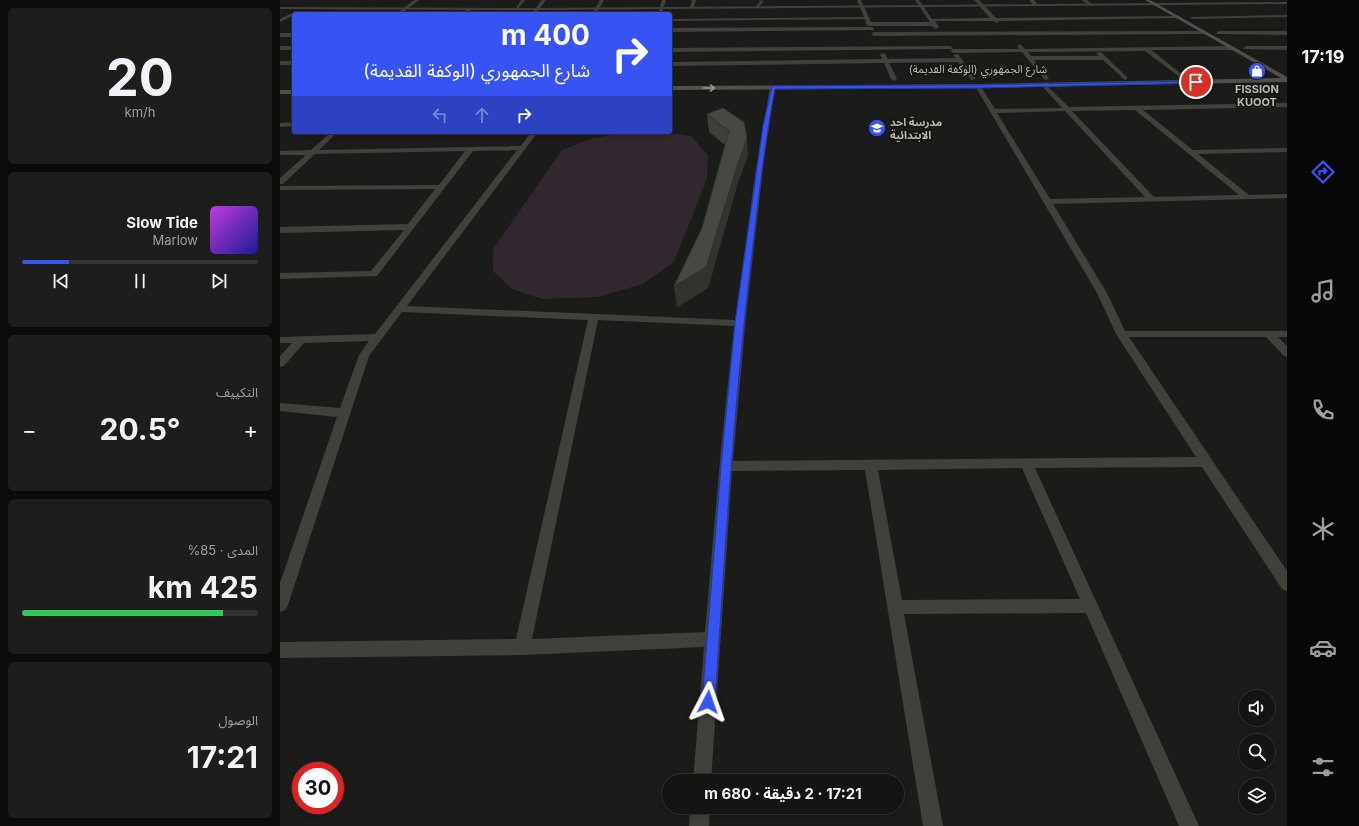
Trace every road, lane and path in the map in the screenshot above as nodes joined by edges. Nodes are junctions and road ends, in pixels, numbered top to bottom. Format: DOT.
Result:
graph roads {
  1 [pos="417,0"];
  2 [pos="523,0"];
  3 [pos="544,0"];
  4 [pos="602,0"];
  5 [pos="664,0"];
  6 [pos="694,0"];
  7 [pos="760,0"];
  8 [pos="859,0"];
  9 [pos="917,0"];
  10 [pos="976,0"];
  11 [pos="1031,0"];
  12 [pos="1084,0"];
  13 [pos="1147,0"];
  14 [pos="1156,2"];
  15 [pos="1287,3"];
  16 [pos="1090,4"];
  17 [pos="1165,4"];
  18 [pos="280,5"];
  19 [pos="980,5"];
  20 [pos="1036,5"];
  21 [pos="861,6"];
  22 [pos="920,6"];
  23 [pos="692,7"];
  24 [pos="758,7"];
  25 [pos="280,8"];
  26 [pos="304,8"];
  27 [pos="597,8"];
  28 [pos="661,8"];
  29 [pos="404,9"];
  30 [pos="470,9"];
  31 [pos="516,9"];
  32 [pos="536,9"];
  33 [pos="297,12"];
  34 [pos="400,12"];
  35 [pos="466,12"];
  36 [pos="534,12"];
  37 [pos="595,12"];
  38 [pos="660,12"];
  39 [pos="292,15"];
  40 [pos="1287,16"];
  41 [pos="1176,17"];
  42 [pos="1192,18"];
  43 [pos="758,19"];
  44 [pos="994,19"];
  45 [pos="672,20"];
  46 [pos="280,21"];
  47 [pos="932,22"];
  48 [pos="871,26"];
  49 [pos="672,30"];
  50 [pos="1203,32"];
  51 [pos="756,33"];
  52 [pos="1219,33"];
  53 [pos="1287,33"];
  54 [pos="1008,34"];
  55 [pos="280,35"];
  56 [pos="292,35"];
  57 [pos="1232,41"];
  58 [pos="947,43"];
  59 [pos="1239,44"];
  60 [pos="280,48"];
  61 [pos="292,48"];
  62 [pos="880,48"];
  63 [pos="1231,48"];
  64 [pos="1246,48"];
  65 [pos="1287,48"];
  66 [pos="1095,49"];
  67 [pos="1146,49"];
  68 [pos="672,50"];
  69 [pos="1024,50"];
  70 [pos="1259,56"];
  71 [pos="1030,58"];
  72 [pos="1105,58"];
  73 [pos="960,60"];
  74 [pos="886,61"];
  75 [pos="280,63"];
  76 [pos="292,63"];
  77 [pos="672,64"];
  78 [pos="1280,75"];
  79 [pos="1287,75"];
  80 [pos="1182,76"];
  81 [pos="1125,78"];
  82 [pos="886,79"];
  83 [pos="894,79"];
  84 [pos="902,79"];
  85 [pos="940,79"];
  86 [pos="970,79"];
  87 [pos="746,80"];
  88 [pos="791,80"];
  89 [pos="1287,80"];
  90 [pos="672,81"];
  91 [pos="1045,82"];
  92 [pos="773,83"];
  93 [pos="944,86"];
  94 [pos="978,86"];
  95 [pos="792,87"];
  96 [pos="672,88"];
  97 [pos="280,92"];
  98 [pos="292,92"];
  99 [pos="1287,105"];
  100 [pos="1135,108"];
  101 [pos="1066,109"];
  102 [pos="993,111"];
  103 [pos="280,124"];
  104 [pos="292,124"];
  105 [pos="333,134"];
  106 [pos="534,134"];
  107 [pos="523,148"];
  108 [pos="470,150"];
  109 [pos="1287,150"];
  110 [pos="1191,152"];
  111 [pos="280,153"];
  112 [pos="312,153"];
  113 [pos="280,182"];
  114 [pos="442,187"];
  115 [pos="280,188"];
  116 [pos="1287,196"];
  117 [pos="1247,197"];
  118 [pos="1152,199"];
  119 [pos="1047,202"];
  120 [pos="410,227"];
  121 [pos="280,230"];
  122 [pos="280,276"];
  123 [pos="399,309"];
  124 [pos="594,317"];
  125 [pos="739,323"];
  126 [pos="1121,334"];
  127 [pos="1269,334"];
  128 [pos="1287,334"];
  129 [pos="377,337"];
  130 [pos="301,339"];
  131 [pos="280,340"];
  132 [pos="1287,353"];
  133 [pos="280,363"];
  134 [pos="280,407"];
  135 [pos="344,413"];
  136 [pos="1206,462"];
  137 [pos="1027,464"];
  138 [pos="871,465"];
  139 [pos="726,466"];
  140 [pos="1287,584"];
  141 [pos="280,605"];
  142 [pos="1090,606"];
  143 [pos="896,607"];
  144 [pos="713,639"];
  145 [pos="522,647"];
  146 [pos="280,650"];
  147 [pos="703,774"];
  148 [pos="700,814"];
  149 [pos="699,826"];
  150 [pos="933,826"];
  151 [pos="1189,826"];
  1 -- 29 [label="street"];
  2 -- 31 [label="lane"];
  3 -- 32 [label="street"];
  4 -- 27 [label="street"];
  5 -- 28 [label="street"];
  6 -- 23 [label="lane"];
  7 -- 24 [label="lane"];
  8 -- 21 [label="street"];
  9 -- 22 [label="street"];
  10 -- 19 [label="street"];
  11 -- 20 [label="street"];
  12 -- 16 [label="street"];
  13 -- 14 [label="main road"];
  14 -- 16 [label="street"];
  14 -- 17 [label="main road"];
  14 -- 41 [label="main road"];
  15 -- 17 [label="street"];
  16 -- 20 [label="street"];
  17 -- 42 [label="main road"];
  18 -- 26 [label="street"];
  19 -- 20 [label="street"];
  19 -- 22 [label="street"];
  19 -- 44 [label="street"];
  21 -- 22 [label="street"];
  21 -- 24 [label="street"];
  21 -- 48 [label="street"];
  22 -- 47 [label="street"];
  23 -- 24 [label="street"];
  23 -- 28 [label="street"];
  24 -- 43 [label="street"];
  25 -- 26 [label="street"];
  26 -- 29 [label="street"];
  26 -- 33 [label="street"];
  27 -- 28 [label="street"];
  27 -- 32 [label="street"];
  27 -- 37 [label="street"];
  28 -- 38 [label="street"];
  29 -- 30 [label="street"];
  29 -- 34 [label="street"];
  30 -- 31 [label="street"];
  30 -- 35 [label="street"];
  31 -- 32 [label="street"];
  32 -- 36 [label="street"];
  39 -- 46 [label="street"];
  40 -- 42 [label="street"];
  41 -- 44 [label="street"];
  41 -- 50 [label="main road"];
  42 -- 52 [label="main road"];
  43 -- 45 [label="street"];
  43 -- 48 [label="street"];
  43 -- 51 [label="street"];
  44 -- 47 [label="street"];
  44 -- 54 [label="street"];
  47 -- 48 [label="street"];
  47 -- 58 [label="street"];
  48 -- 51 [label="street"];
  48 -- 58 [label="street"];
  48 -- 62 [label="street"];
  49 -- 51 [label="street"];
  50 -- 54 [label="street"];
  50 -- 63 [label="main road"];
  52 -- 53 [label="street"];
  52 -- 57 [label="main road"];
  54 -- 58 [label="street"];
  54 -- 69 [label="street"];
  55 -- 56 [label="street"];
  58 -- 62 [label="street"];
  58 -- 69 [label="street"];
  58 -- 73 [label="street"];
  59 -- 64 [label="main road"];
  60 -- 61 [label="street"];
  62 -- 68 [label="street"];
  62 -- 74 [label="street"];
  63 -- 67 [label="street"];
  63 -- 78 [label="main road"];
  64 -- 65 [label="street"];
  64 -- 70 [label="main road"];
  66 -- 67 [label="street"];
  66 -- 69 [label="street"];
  66 -- 72 [label="street"];
  67 -- 80 [label="street"];
  69 -- 71 [label="street"];
  71 -- 72 [label="street"];
  71 -- 91 [label="street"];
  72 -- 81 [label="street"];
  73 -- 74 [label="street"];
  73 -- 86 [label="street"];
  74 -- 77 [label="street"];
  74 -- 83 [label="street"];
  75 -- 76 [label="street"];
  78 -- 79 [label="main road, شارع الجمهوري (الوكفة القديمة)"];
  78 -- 80 [label="main road, شارع الجمهوري (الوكفة القديمة)"];
  78 -- 89 [label="main road"];
  80 -- 81 [label="main road, شارع الجمهوري (الوكفة القديمة)"];
  81 -- 91 [label="main road, شارع الجمهوري (الوكفة القديمة)"];
  82 -- 83 [label="main road, شارع الجمهوري (الوكفة القديمة)"];
  83 -- 84 [label="main road, شارع الجمهوري (الوكفة القديمة)"];
  85 -- 93 [label="main road"];
  86 -- 91 [label="main road, شارع الجمهوري (الوكفة القديمة)"];
  87 -- 90 [label="main road"];
  88 -- 95 [label="main road"];
  89 -- 91 [label="main road, شارع الجمهوري (الوكفة القديمة)"];
  91 -- 94 [label="main road, شارع الجمهوري (الوكفة القديمة)"];
  91 -- 101 [label="street"];
  92 -- 95 [label="main road, شارع الجمهوري (الوكفة القديمة)"];
  96 -- 92 [label="main road, شارع الجمهوري (الوكفة القديمة), one-way"];
  92 -- 125 [label="street"];
  93 -- 94 [label="main road, شارع الجمهوري (الوكفة القديمة)"];
  93 -- 95 [label="main road, شارع الجمهوري (الوكفة القديمة)"];
  94 -- 102 [label="street"];
  97 -- 98 [label="main road"];
  99 -- 100 [label="street"];
  100 -- 101 [label="street"];
  100 -- 110 [label="street"];
  101 -- 102 [label="street"];
  101 -- 118 [label="street"];
  102 -- 119 [label="street"];
  103 -- 104 [label="street"];
  105 -- 112 [label="street"];
  106 -- 107 [label="street"];
  107 -- 108 [label="street"];
  107 -- 123 [label="street"];
  108 -- 112 [label="street"];
  108 -- 114 [label="street"];
  109 -- 110 [label="street"];
  110 -- 117 [label="street"];
  111 -- 112 [label="street"];
  112 -- 113 [label="street"];
  114 -- 115 [label="street"];
  114 -- 120 [label="street"];
  116 -- 117 [label="street"];
  117 -- 118 [label="street"];
  118 -- 119 [label="street"];
  119 -- 126 [label="street"];
  120 -- 121 [label="street"];
  120 -- 122 [label="street"];
  123 -- 124 [label="street"];
  123 -- 129 [label="street"];
  124 -- 125 [label="street"];
  124 -- 145 [label="street"];
  125 -- 139 [label="street"];
  126 -- 127 [label="street"];
  126 -- 136 [label="street"];
  127 -- 128 [label="street"];
  127 -- 132 [label="street"];
  129 -- 130 [label="street"];
  129 -- 135 [label="street"];
  130 -- 131 [label="street"];
  130 -- 133 [label="street"];
  134 -- 135 [label="street"];
  135 -- 141 [label="street"];
  136 -- 137 [label="street"];
  136 -- 140 [label="street"];
  137 -- 138 [label="street"];
  137 -- 142 [label="street"];
  138 -- 139 [label="street"];
  138 -- 143 [label="street"];
  139 -- 144 [label="street"];
  142 -- 143 [label="street"];
  142 -- 151 [label="street"];
  143 -- 150 [label="street"];
  144 -- 145 [label="street"];
  144 -- 147 [label="street"];
  145 -- 146 [label="street"];
  148 -- 149 [label="street"];
}
